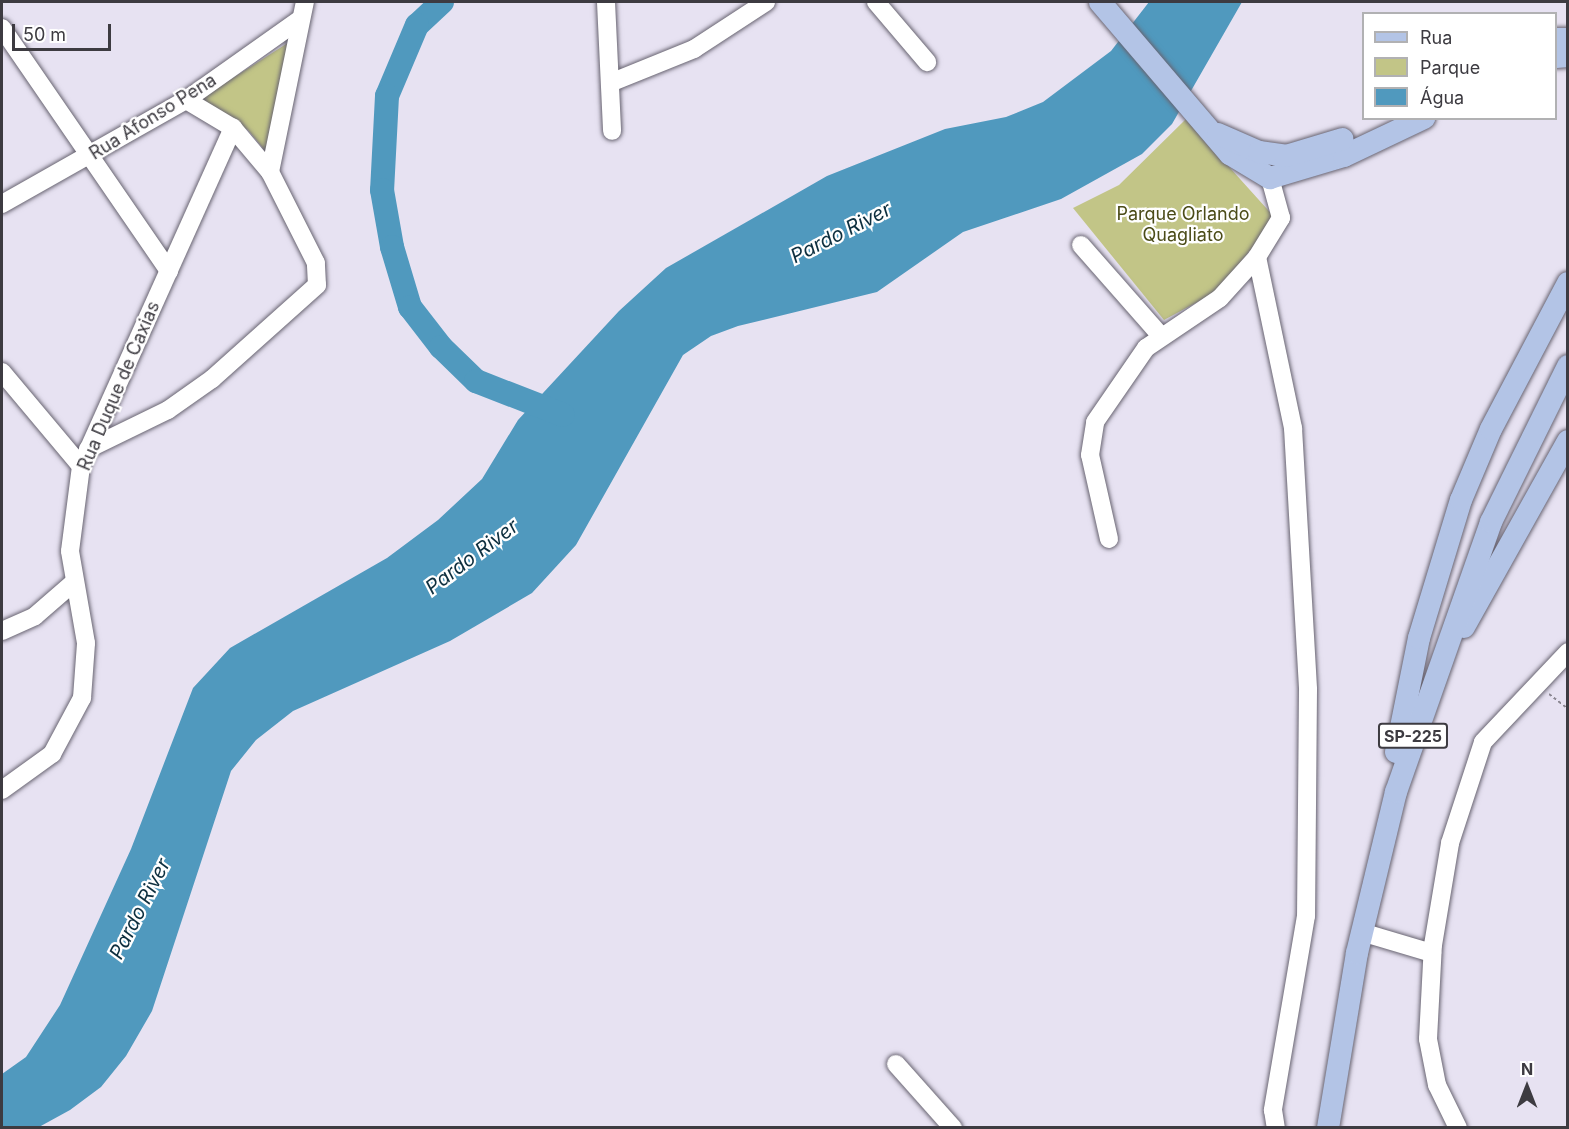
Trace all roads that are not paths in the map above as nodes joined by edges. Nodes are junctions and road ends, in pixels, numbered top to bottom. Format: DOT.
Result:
graph roads {
  1 [pos="305,2"];
  2 [pos="606,2"];
  3 [pos="766,2"];
  4 [pos="876,2"];
  5 [pos="1100,2"];
  6 [pos="299,21"];
  7 [pos="2,28"];
  8 [pos="927,62"];
  9 [pos="610,83"];
  10 [pos="186,100"];
  11 [pos="1386,120"];
  12 [pos="1420,120"];
  13 [pos="233,128"];
  14 [pos="612,131"];
  15 [pos="1214,132"];
  16 [pos="90,156"];
  17 [pos="270,172"];
  18 [pos="1270,178"];
  19 [pos="2,204"];
  20 [pos="1081,245"];
  21 [pos="1257,257"];
  22 [pos="169,271"];
  23 [pos="1568,284"];
  24 [pos="1160,335"];
  25 [pos="1568,366"];
  26 [pos="2,372"];
  27 [pos="8,391"];
  28 [pos="1568,441"];
  29 [pos="88,449"];
  30 [pos="81,466"];
  31 [pos="1109,539"];
  32 [pos="73,583"];
  33 [pos="2,631"];
  34 [pos="1568,652"];
  35 [pos="1426,697"];
  36 [pos="2,790"];
  37 [pos="1396,792"];
  38 [pos="1361,932"];
  39 [pos="1432,953"];
  40 [pos="896,1064"];
  41 [pos="952,1128"];
  42 [pos="1276,1128"];
  43 [pos="1328,1128"];
  44 [pos="1458,1128"];
  1 -- 6 [label="street"];
  2 -- 9 [label="street"];
  3 -- 9 [label="street"];
  4 -- 8 [label="street"];
  5 -- 15 [label="main road"];
  6 -- 10 [label="street, Rua Afonso Pena"];
  6 -- 17 [label="street"];
  7 -- 16 [label="street"];
  9 -- 14 [label="street"];
  10 -- 13 [label="street"];
  10 -- 16 [label="street, Rua Afonso Pena"];
  11 -- 15 [label="main road"];
  12 -- 18 [label="main road"];
  13 -- 17 [label="street"];
  13 -- 22 [label="street, Rua Duque de Caxias"];
  15 -- 18 [label="main road"];
  16 -- 19 [label="street, Rua Afonso Pena"];
  16 -- 22 [label="street"];
  17 -- 29 [label="street"];
  18 -- 21 [label="street"];
  20 -- 24 [label="street"];
  21 -- 24 [label="street"];
  21 -- 42 [label="street"];
  22 -- 29 [label="street, Rua Duque de Caxias"];
  23 -- 37 [label="main road"];
  24 -- 31 [label="street"];
  25 -- 35 [label="main road, SP-225"];
  26 -- 27 [label="street"];
  27 -- 30 [label="street"];
  28 -- 35 [label="main road"];
  29 -- 30 [label="street, Rua Duque de Caxias"];
  30 -- 32 [label="street, Rua Duque de Caxias"];
  32 -- 33 [label="street"];
  32 -- 36 [label="street, Rua Duque de Caxias"];
  34 -- 39 [label="street"];
  35 -- 37 [label="main road, SP-225"];
  37 -- 38 [label="main road, SP-225"];
  38 -- 39 [label="street"];
  38 -- 43 [label="main road, SP-225"];
  39 -- 44 [label="street"];
  40 -- 41 [label="street"];
}
